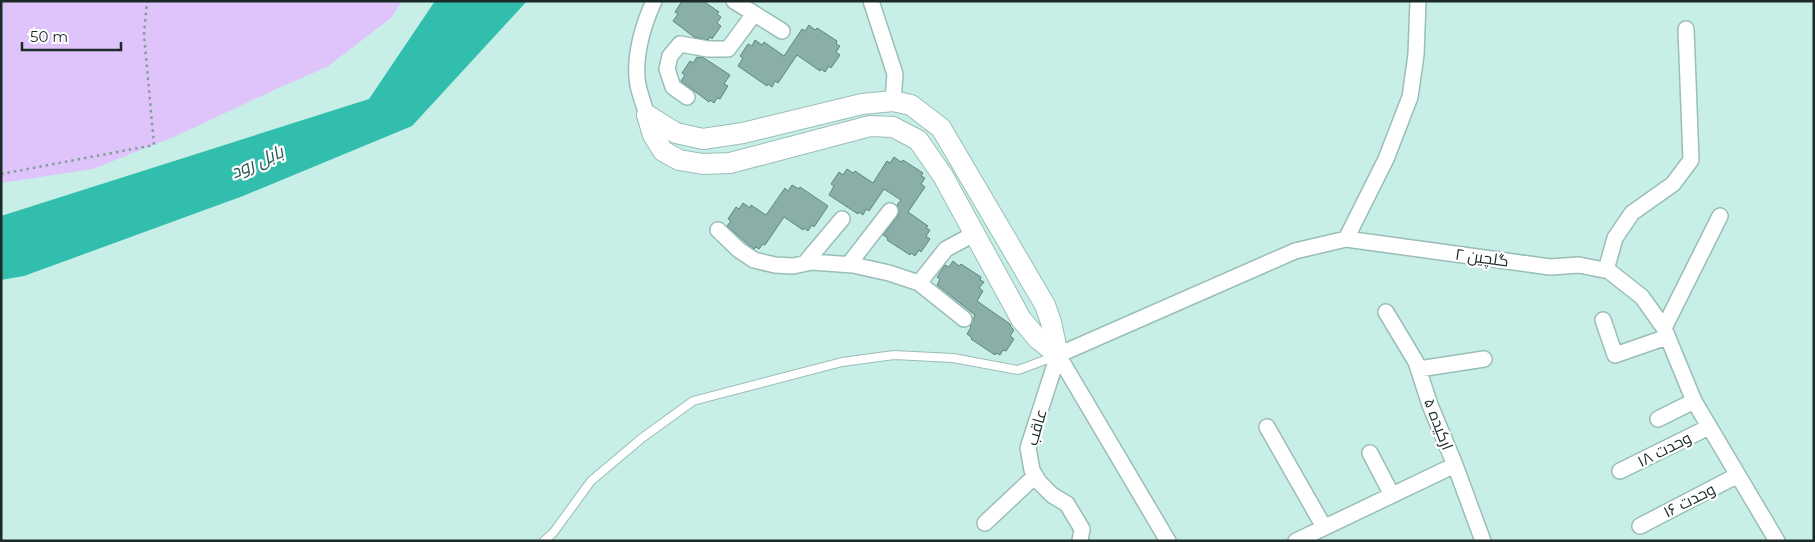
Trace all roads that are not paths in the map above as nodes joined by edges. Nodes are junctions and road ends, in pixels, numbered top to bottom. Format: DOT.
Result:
graph roads {
  1 [pos="654,1"];
  2 [pos="734,1"];
  3 [pos="871,1"];
  4 [pos="1418,1"];
  5 [pos="754,14"];
  6 [pos="1686,29"];
  7 [pos="782,31"];
  8 [pos="687,96"];
  9 [pos="892,101"];
  10 [pos="647,115"];
  11 [pos="964,168"];
  12 [pos="943,176"];
  13 [pos="890,211"];
  14 [pos="1720,216"];
  15 [pos="842,219"];
  16 [pos="718,230"];
  17 [pos="974,234"];
  18 [pos="1346,239"];
  19 [pos="805,264"];
  20 [pos="849,264"];
  21 [pos="1606,270"];
  22 [pos="919,283"];
  23 [pos="1386,312"];
  24 [pos="964,319"];
  25 [pos="1603,320"];
  26 [pos="1666,332"];
  27 [pos="1058,355"];
  28 [pos="1484,359"];
  29 [pos="1418,369"];
  30 [pos="1694,401"];
  31 [pos="1658,420"];
  32 [pos="1267,427"];
  33 [pos="1708,427"];
  34 [pos="1370,453"];
  35 [pos="1455,465"];
  36 [pos="1620,471"];
  37 [pos="1738,475"];
  38 [pos="1036,476"];
  39 [pos="1392,495"];
  40 [pos="985,523"];
  41 [pos="1640,526"];
  42 [pos="1324,527"];
  43 [pos="544,541"];
  44 [pos="1080,541"];
  45 [pos="1168,541"];
  46 [pos="1296,541"];
  47 [pos="1483,541"];
  48 [pos="1777,541"];
  1 -- 10 [label="street"];
  2 -- 5 [label="street"];
  3 -- 9 [label="street"];
  4 -- 18 [label="street"];
  5 -- 7 [label="street"];
  5 -- 8 [label="street"];
  6 -- 21 [label="street"];
  9 -- 10 [label="street"];
  9 -- 11 [label="street"];
  10 -- 12 [label="street"];
  11 -- 12 [label="street"];
  11 -- 27 [label="street"];
  12 -- 17 [label="street"];
  13 -- 20 [label="street"];
  14 -- 26 [label="street"];
  15 -- 19 [label="street"];
  16 -- 19 [label="street"];
  17 -- 22 [label="street"];
  17 -- 27 [label="street"];
  18 -- 21 [label="street, گلچین ۲"];
  18 -- 27 [label="street, گلچین ۲"];
  19 -- 20 [label="street"];
  20 -- 22 [label="street"];
  21 -- 26 [label="street, گلچین ۲"];
  22 -- 24 [label="street"];
  23 -- 29 [label="street, ارکیده ۵"];
  25 -- 26 [label="street"];
  26 -- 30 [label="street, گلچین ۲"];
  27 -- 38 [label="street, عاقب"];
  27 -- 43 [label="lane"];
  27 -- 45 [label="street"];
  28 -- 29 [label="street"];
  29 -- 35 [label="street, ارکیده ۵"];
  30 -- 31 [label="street"];
  30 -- 33 [label="street, گلچین ۲"];
  32 -- 42 [label="street"];
  33 -- 36 [label="street, وحدت ۱۸"];
  33 -- 37 [label="street, گلچین ۲"];
  34 -- 39 [label="street"];
  35 -- 39 [label="street"];
  35 -- 47 [label="street, ارکیده ۵"];
  37 -- 41 [label="street, وحدت ۱۶"];
  37 -- 48 [label="street, گلچین ۲"];
  38 -- 40 [label="street"];
  38 -- 44 [label="street, عاقب"];
  39 -- 42 [label="street"];
  42 -- 46 [label="street"];
}
